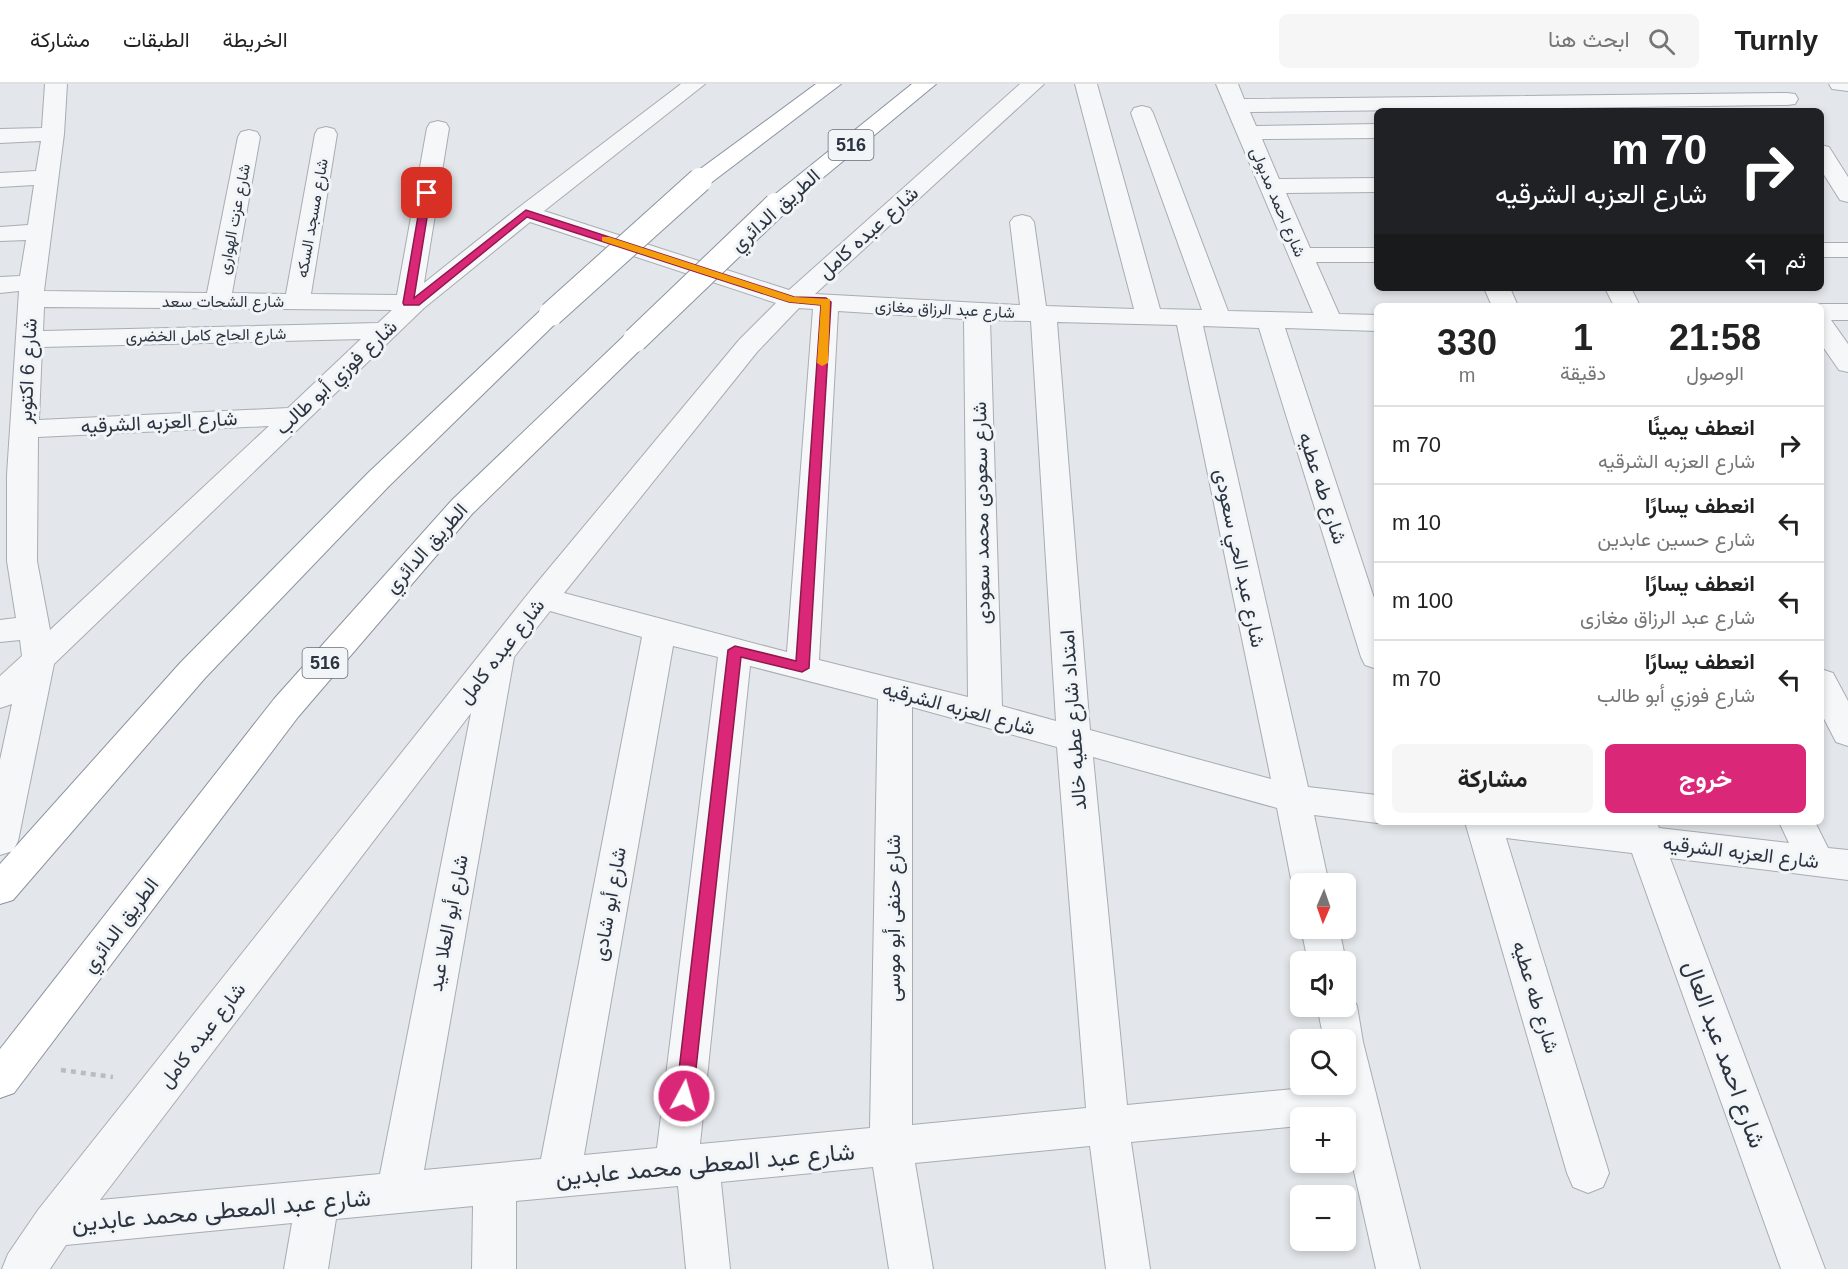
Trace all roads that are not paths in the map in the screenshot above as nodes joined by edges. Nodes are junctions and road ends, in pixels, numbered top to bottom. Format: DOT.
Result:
graph roads {
  1 [pos="56,84"];
  2 [pos="694,84"];
  3 [pos="830,84"];
  4 [pos="925,84"];
  5 [pos="1033,84"];
  6 [pos="1086,84"];
  7 [pos="1227,84"];
  8 [pos="1840,84"];
  9 [pos="1848,84"];
  10 [pos="1786,98"];
  11 [pos="1237,106"];
  12 [pos="1142,112"];
  13 [pos="438,128"];
  14 [pos="1374,131"];
  15 [pos="1248,132"];
  16 [pos="53,134"];
  17 [pos="326,134"];
  18 [pos="0,136"];
  19 [pos="249,137"];
  20 [pos="1824,159"];
  21 [pos="46,178"];
  22 [pos="0,180"];
  23 [pos="1374,185"];
  24 [pos="1271,186"];
  25 [pos="1836,186"];
  26 [pos="526,213"];
  27 [pos="1022,222"];
  28 [pos="39,232"];
  29 [pos="0,234"];
  30 [pos="1824,250"];
  31 [pos="1848,250"];
  32 [pos="1301,255"];
  33 [pos="1374,255"];
  34 [pos="0,285"];
  35 [pos="32,291"];
  36 [pos="793,300"];
  37 [pos="218,301"];
  38 [pos="297,302"];
  39 [pos="826,302"];
  40 [pos="412,303"];
  41 [pos="977,312"];
  42 [pos="1824,312"];
  43 [pos="1848,312"];
  44 [pos="1038,314"];
  45 [pos="1149,316"];
  46 [pos="1188,317"];
  47 [pos="1218,318"];
  48 [pos="1269,319"];
  49 [pos="1329,321"];
  50 [pos="1374,323"];
  51 [pos="1824,328"];
  52 [pos="384,331"];
  53 [pos="28,339"];
  54 [pos="1848,364"];
  55 [pos="13,375"];
  56 [pos="294,416"];
  57 [pos="24,429"];
  58 [pos="11,476"];
  59 [pos="11,562"];
  60 [pos="542,598"];
  61 [pos="0,631"];
  62 [pos="659,631"];
  63 [pos="36,643"];
  64 [pos="1374,648"];
  65 [pos="735,650"];
  66 [pos="499,653"];
  67 [pos="802,668"];
  68 [pos="1824,687"];
  69 [pos="895,690"];
  70 [pos="0,696"];
  71 [pos="985,714"];
  72 [pos="1848,733"];
  73 [pos="1074,740"];
  74 [pos="1293,799"];
  75 [pos="1374,809"];
  76 [pos="1484,825"];
  77 [pos="1542,825"];
  78 [pos="1800,825"];
  79 [pos="1643,831"];
  80 [pos="0,841"];
  81 [pos="1832,863"];
  82 [pos="1309,873"];
  83 [pos="0,889"];
  84 [pos="6,1072"];
  85 [pos="1356,1095"];
  86 [pos="1357,1102"];
  87 [pos="1108,1126"];
  88 [pos="891,1146"];
  89 [pos="687,1166"];
  90 [pos="1588,1173"];
  91 [pos="559,1177"];
  92 [pos="495,1184"];
  93 [pos="398,1193"];
  94 [pos="317,1201"];
  95 [pos="54,1225"];
  96 [pos="24,1269"];
  97 [pos="306,1269"];
  98 [pos="494,1269"];
  99 [pos="708,1269"];
  100 [pos="911,1269"];
  101 [pos="1128,1269"];
  102 [pos="1398,1269"];
  103 [pos="1803,1269"];
  1 -- 16 [label="street, شارع 6 اكتوبر"];
  2 -- 26 [label="street, شارع فوزي أبو طالب"];
  3 -- 83 [label="highway, bridge"];
  4 -- 84 [label="highway, الطريق الدائري / 516, bridge"];
  5 -- 36 [label="street, شارع عبده كامل"];
  6 -- 45 [label="street"];
  7 -- 11 [label="street, شارع احمد مدبولى"];
  8 -- 9 [label="street"];
  10 -- 11 [label="street"];
  11 -- 15 [label="street, شارع احمد مدبولى"];
  12 -- 47 [label="street"];
  13 -- 40 [label="street"];
  14 -- 15 [label="street"];
  15 -- 24 [label="street, شارع احمد مدبولى"];
  16 -- 18 [label="street"];
  16 -- 21 [label="street, شارع 6 اكتوبر"];
  17 -- 38 [label="street, شارع مسجد السكه"];
  19 -- 37 [label="street, شارع عزت الهوارى"];
  20 -- 25 [label="street"];
  21 -- 22 [label="street"];
  21 -- 28 [label="street, شارع 6 اكتوبر"];
  23 -- 24 [label="street"];
  24 -- 32 [label="street, شارع احمد مدبولى"];
  26 -- 36 [label="street, شارع عبد الرزاق مغازى"];
  26 -- 40 [label="street, شارع فوزي أبو طالب"];
  27 -- 44 [label="street, امتداد شارع عطيه خالد"];
  28 -- 29 [label="street"];
  28 -- 35 [label="street, شارع 6 اكتوبر"];
  30 -- 31 [label="street"];
  32 -- 33 [label="street"];
  32 -- 49 [label="street, شارع احمد مدبولى"];
  34 -- 35 [label="street, شارع الشحات سعد"];
  35 -- 37 [label="street, شارع الشحات سعد"];
  35 -- 53 [label="street, شارع 6 اكتوبر"];
  36 -- 39 [label="street, شارع عبد الرزاق مغازى"];
  36 -- 60 [label="street, شارع عبده كامل"];
  37 -- 38 [label="street, شارع الشحات سعد"];
  38 -- 40 [label="street, شارع الشحات سعد"];
  39 -- 41 [label="street, شارع عبد الرزاق مغازى"];
  39 -- 67 [label="street"];
  40 -- 52 [label="street, شارع فوزي أبو طالب"];
  41 -- 44 [label="street, شارع عبد الرزاق مغازى"];
  41 -- 71 [label="street, شارع سعودى محمد سعودى"];
  42 -- 43 [label="street"];
  44 -- 45 [label="street, شارع عبد الرزاق مغازى"];
  44 -- 73 [label="street, امتداد شارع عطيه خالد"];
  45 -- 46 [label="street, شارع عبد الرزاق مغازى"];
  46 -- 47 [label="street, شارع عبد الرزاق مغازى"];
  46 -- 74 [label="street, شارع عبد الحي سعودى"];
  47 -- 48 [label="street, شارع عبد الرزاق مغازى"];
  48 -- 49 [label="street, شارع عبد الرزاق مغازى"];
  48 -- 64 [label="street, شارع طه عطيه"];
  49 -- 50 [label="street, شارع عبد الرزاق مغازى"];
  51 -- 54 [label="street"];
  52 -- 53 [label="street, شارع الحاج كامل الخضرى"];
  52 -- 56 [label="street, شارع فوزي أبو طالب"];
  53 -- 55 [label="street, شارع 6 اكتوبر"];
  55 -- 57 [label="street, شارع 6 اكتوبر"];
  56 -- 57 [label="street, شارع العزبه الشرقيه"];
  56 -- 63 [label="street, شارع فوزي أبو طالب"];
  57 -- 58 [label="street, شارع 6 اكتوبر"];
  58 -- 59 [label="street, شارع 6 اكتوبر"];
  59 -- 63 [label="street, شارع 6 اكتوبر"];
  60 -- 62 [label="street, شارع العزبه الشرقيه"];
  60 -- 66 [label="street, شارع عبده كامل"];
  61 -- 63 [label="street"];
  62 -- 65 [label="street, شارع العزبه الشرقيه"];
  62 -- 91 [label="street, شارع أبو شادى"];
  63 -- 70 [label="street, شارع فوزي أبو طالب"];
  63 -- 80 [label="street"];
  65 -- 67 [label="street, شارع العزبه الشرقيه"];
  65 -- 89 [label="street"];
  66 -- 93 [label="street, شارع أبو العلا عيد"];
  66 -- 95 [label="street, شارع عبده كامل"];
  67 -- 69 [label="street, شارع العزبه الشرقيه"];
  68 -- 72 [label="street"];
  69 -- 71 [label="street, شارع العزبه الشرقيه"];
  69 -- 88 [label="street, شارع حنفى أبو موسى"];
  71 -- 73 [label="street, شارع العزبه الشرقيه"];
  73 -- 74 [label="street, شارع العزبه الشرقيه"];
  73 -- 87 [label="street, امتداد شارع عطيه خالد"];
  74 -- 75 [label="street, شارع العزبه الشرقيه"];
  74 -- 82 [label="street, شارع عبد الحي سعودى"];
  76 -- 90 [label="street, شارع طه عطيه"];
  77 -- 79 [label="street, شارع العزبه الشرقيه"];
  78 -- 81 [label="street"];
  79 -- 81 [label="street, شارع العزبه الشرقيه"];
  79 -- 103 [label="street, شارع احمد عبد العال"];
  85 -- 86 [label="street"];
  86 -- 87 [label="street, شارع عبد المعطى محمد عابدين"];
  86 -- 102 [label="street"];
  87 -- 88 [label="street, شارع عبد المعطى محمد عابدين"];
  87 -- 101 [label="street, امتداد شارع عطيه خالد"];
  88 -- 89 [label="street, شارع عبد المعطى محمد عابدين"];
  88 -- 100 [label="street, شارع حنفى أبو موسى"];
  89 -- 91 [label="street, شارع عبد المعطى محمد عابدين"];
  89 -- 99 [label="street"];
  91 -- 92 [label="street, شارع عبد المعطى محمد عابدين"];
  92 -- 93 [label="street, شارع عبد المعطى محمد عابدين"];
  92 -- 98 [label="street"];
  93 -- 94 [label="street, شارع عبد المعطى محمد عابدين"];
  94 -- 95 [label="street, شارع عبد المعطى محمد عابدين"];
  94 -- 97 [label="street"];
  95 -- 96 [label="street, شارع عبده كامل"];
}
